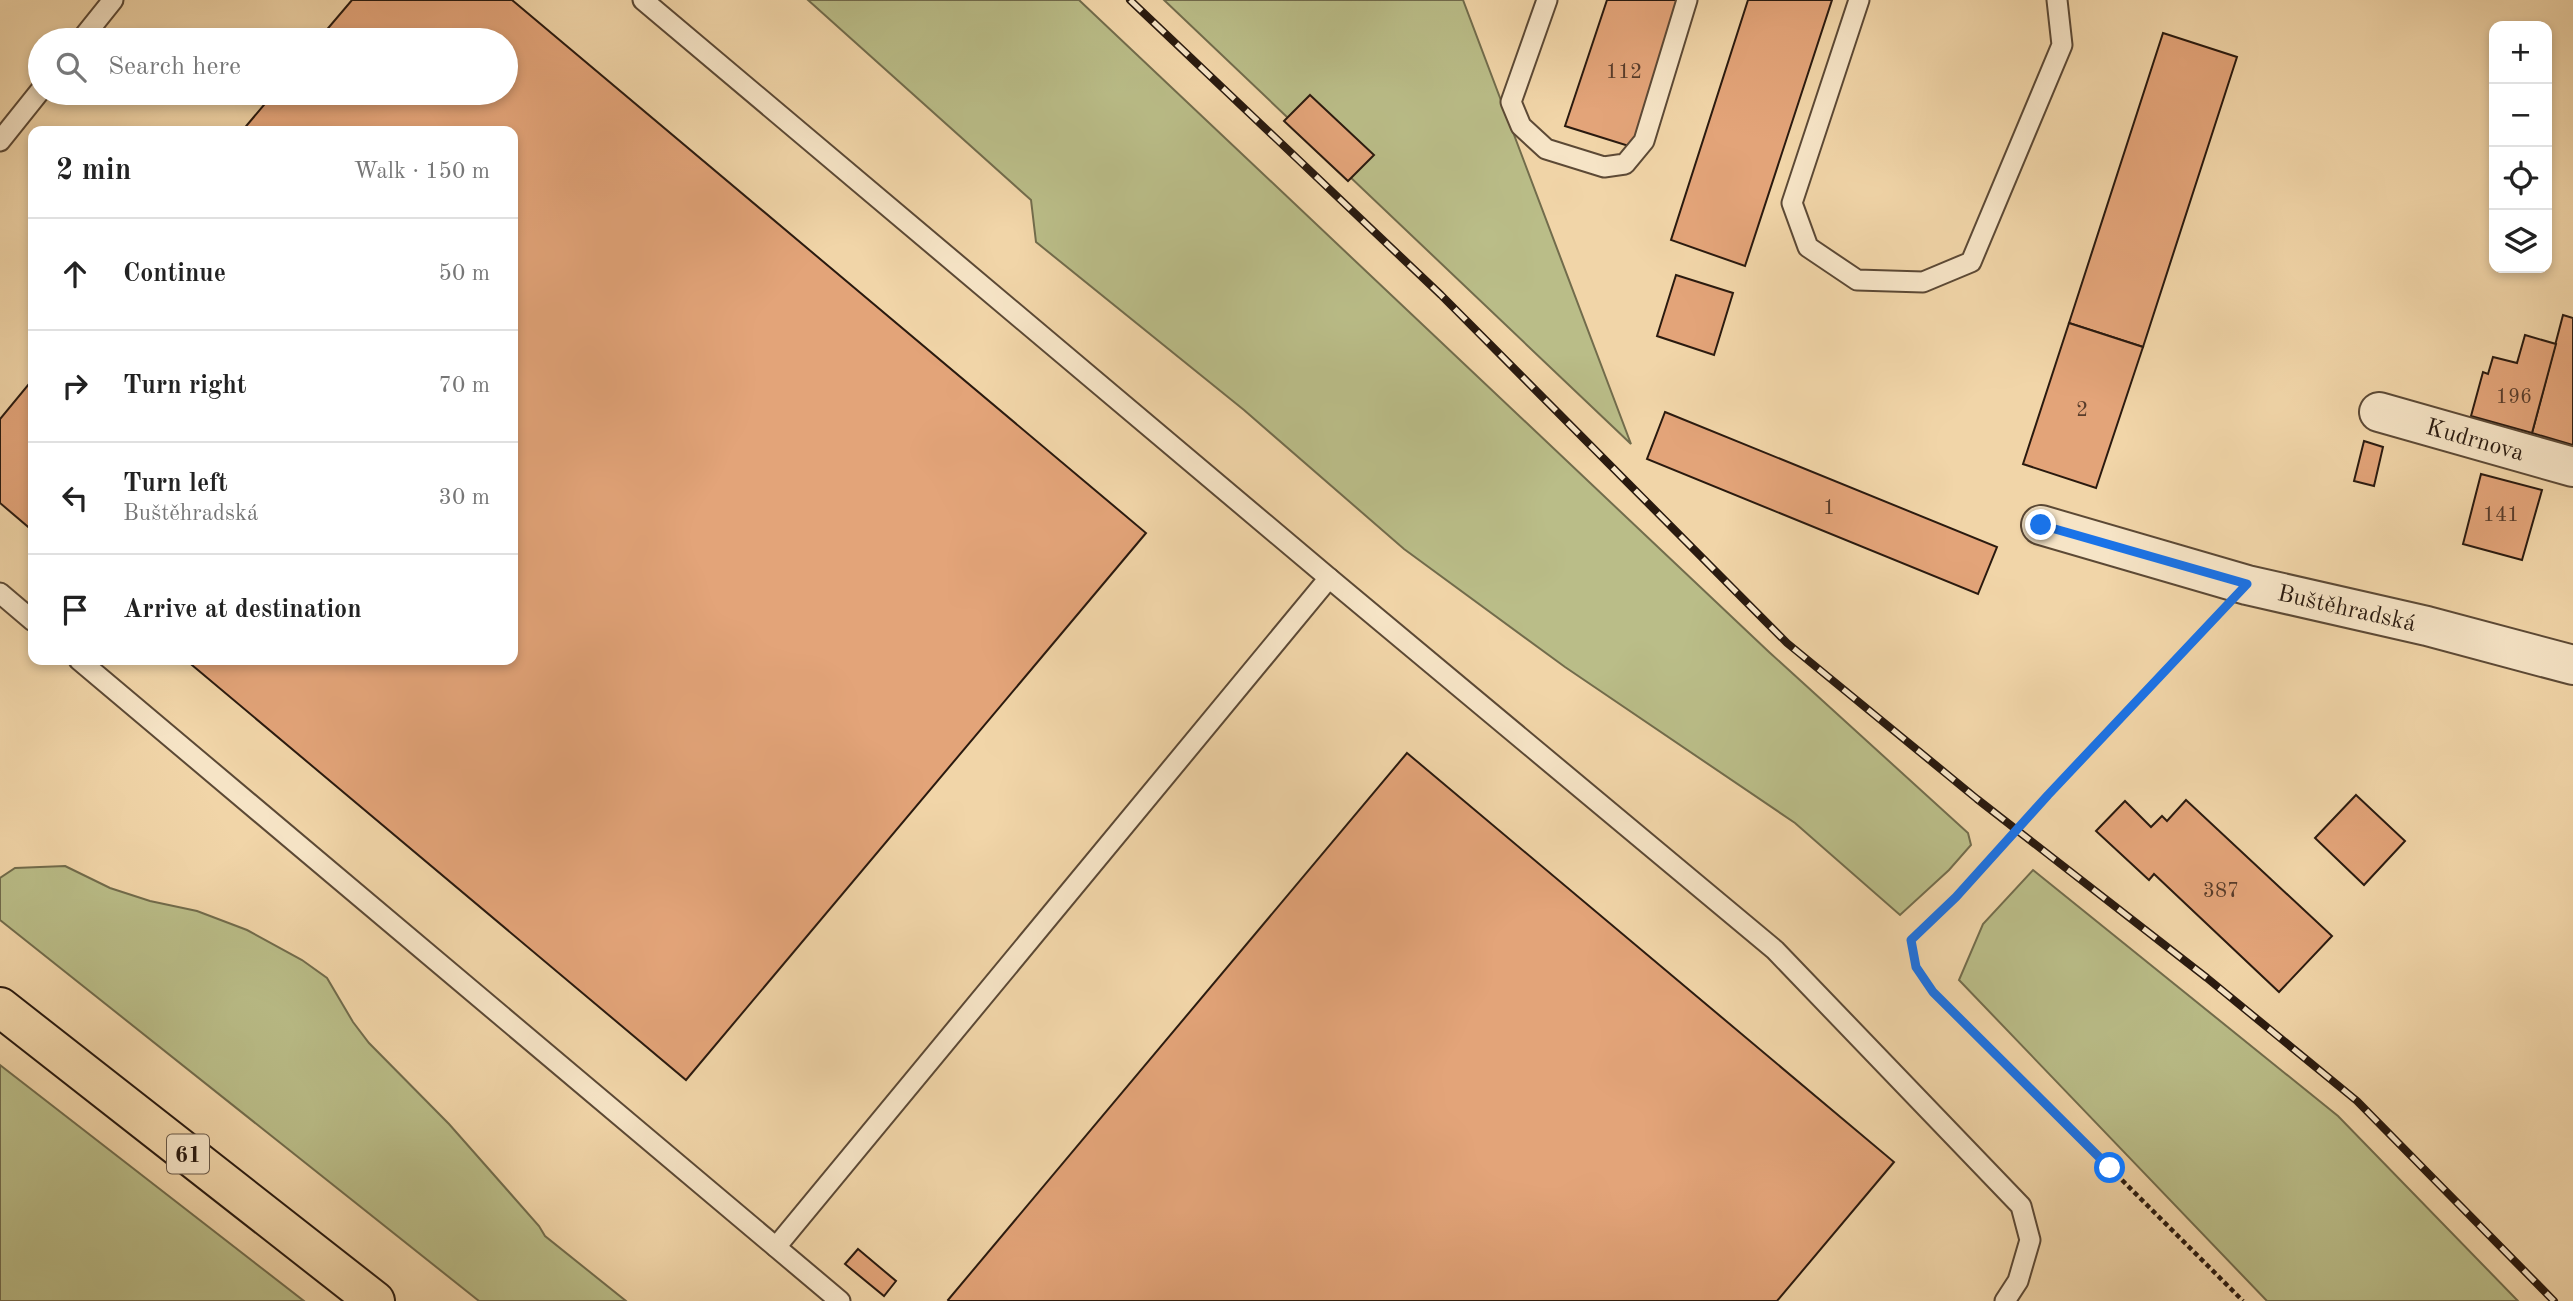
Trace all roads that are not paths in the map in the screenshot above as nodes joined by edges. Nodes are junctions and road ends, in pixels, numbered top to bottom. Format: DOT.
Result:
graph roads {
  1 [pos="113,0"];
  2 [pos="643,0"];
  3 [pos="1547,0"];
  4 [pos="1687,0"];
  5 [pos="1858,0"];
  6 [pos="2057,0"];
  7 [pos="91,28"];
  8 [pos="29,105"];
  9 [pos="0,141"];
  10 [pos="2379,412"];
  11 [pos="2573,467"];
  12 [pos="2041,525"];
  13 [pos="1329,578"];
  14 [pos="0,593"];
  15 [pos="28,617"];
  16 [pos="85,665"];
  17 [pos="2573,665"];
  18 [pos="0,1007"];
  19 [pos="776,1247"];
  20 [pos="375,1301"];
  21 [pos="840,1301"];
  22 [pos="2005,1301"];
  1 -- 7 [label="lane"];
  2 -- 13 [label="lane"];
  3 -- 4 [label="lane"];
  5 -- 6 [label="lane"];
  8 -- 9 [label="lane"];
  10 -- 11 [label="street, Kudrnova"];
  12 -- 17 [label="street, Buštěhradská"];
  13 -- 19 [label="lane"];
  13 -- 22 [label="lane"];
  14 -- 15 [label="lane"];
  16 -- 19 [label="lane"];
  18 -- 20 [label="main road, 61"];
  19 -- 21 [label="lane"];
}
